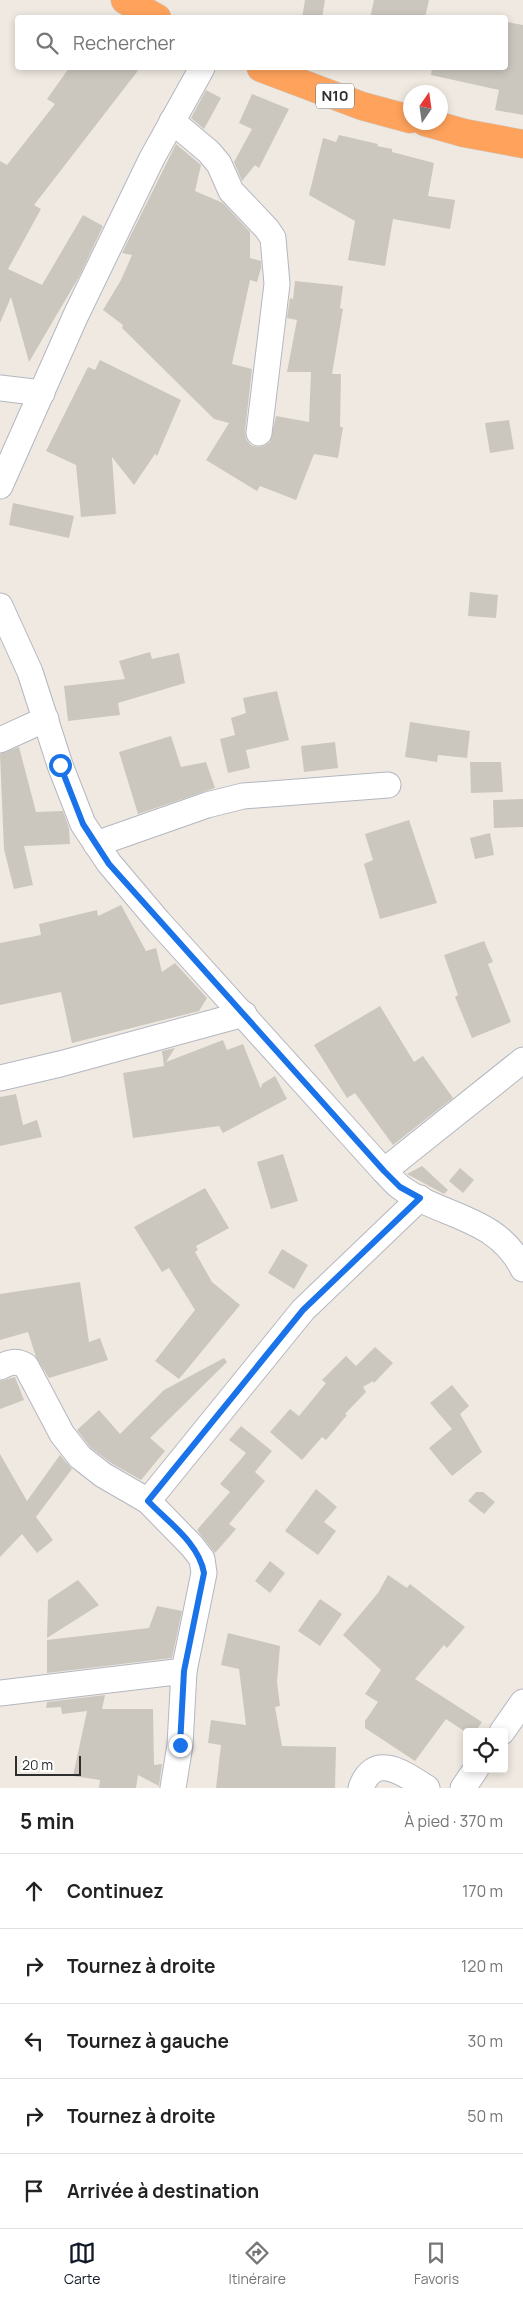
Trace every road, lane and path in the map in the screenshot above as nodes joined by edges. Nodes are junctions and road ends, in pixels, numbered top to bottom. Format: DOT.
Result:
graph roads {
  1 [pos="125,0"];
  2 [pos="152,15"];
  3 [pos="201,70"];
  4 [pos="266,70"];
  5 [pos="403,117"];
  6 [pos="172,122"];
  7 [pos="448,128"];
  8 [pos="523,144"];
  9 [pos="0,388"];
  10 [pos="42,393"];
  11 [pos="259,433"];
  12 [pos="0,486"];
  13 [pos="0,606"];
  14 [pos="46,719"];
  15 [pos="0,740"];
  16 [pos="388,785"];
  17 [pos="96,844"];
  18 [pos="244,1014"];
  19 [pos="523,1060"];
  20 [pos="0,1078"];
  21 [pos="384,1171"];
  22 [pos="420,1198"];
  23 [pos="523,1269"];
  24 [pos="0,1367"];
  25 [pos="148,1501"];
  26 [pos="184,1671"];
  27 [pos="0,1693"];
  28 [pos="523,1702"];
  29 [pos="505,1728"];
  30 [pos="473,1773"];
  31 [pos="173,1788"];
  32 [pos="362,1788"];
  33 [pos="427,1788"];
  34 [pos="463,1788"];
  1 -- 2 [label="highway"];
  3 -- 6 [label="street"];
  4 -- 5 [label="highway, N10"];
  6 -- 10 [label="street"];
  6 -- 11 [label="street"];
  7 -- 8 [label="highway"];
  9 -- 10 [label="street"];
  10 -- 12 [label="street"];
  13 -- 14 [label="street"];
  14 -- 15 [label="street"];
  14 -- 17 [label="street"];
  16 -- 17 [label="street"];
  17 -- 18 [label="street"];
  18 -- 20 [label="street"];
  18 -- 21 [label="street"];
  19 -- 21 [label="street"];
  21 -- 22 [label="street"];
  22 -- 23 [label="street"];
  22 -- 25 [label="street"];
  24 -- 25 [label="street"];
  25 -- 26 [label="street"];
  26 -- 27 [label="street"];
  26 -- 31 [label="street"];
  28 -- 29 [label="street"];
  30 -- 34 [label="street"];
  32 -- 33 [label="street"];
}
